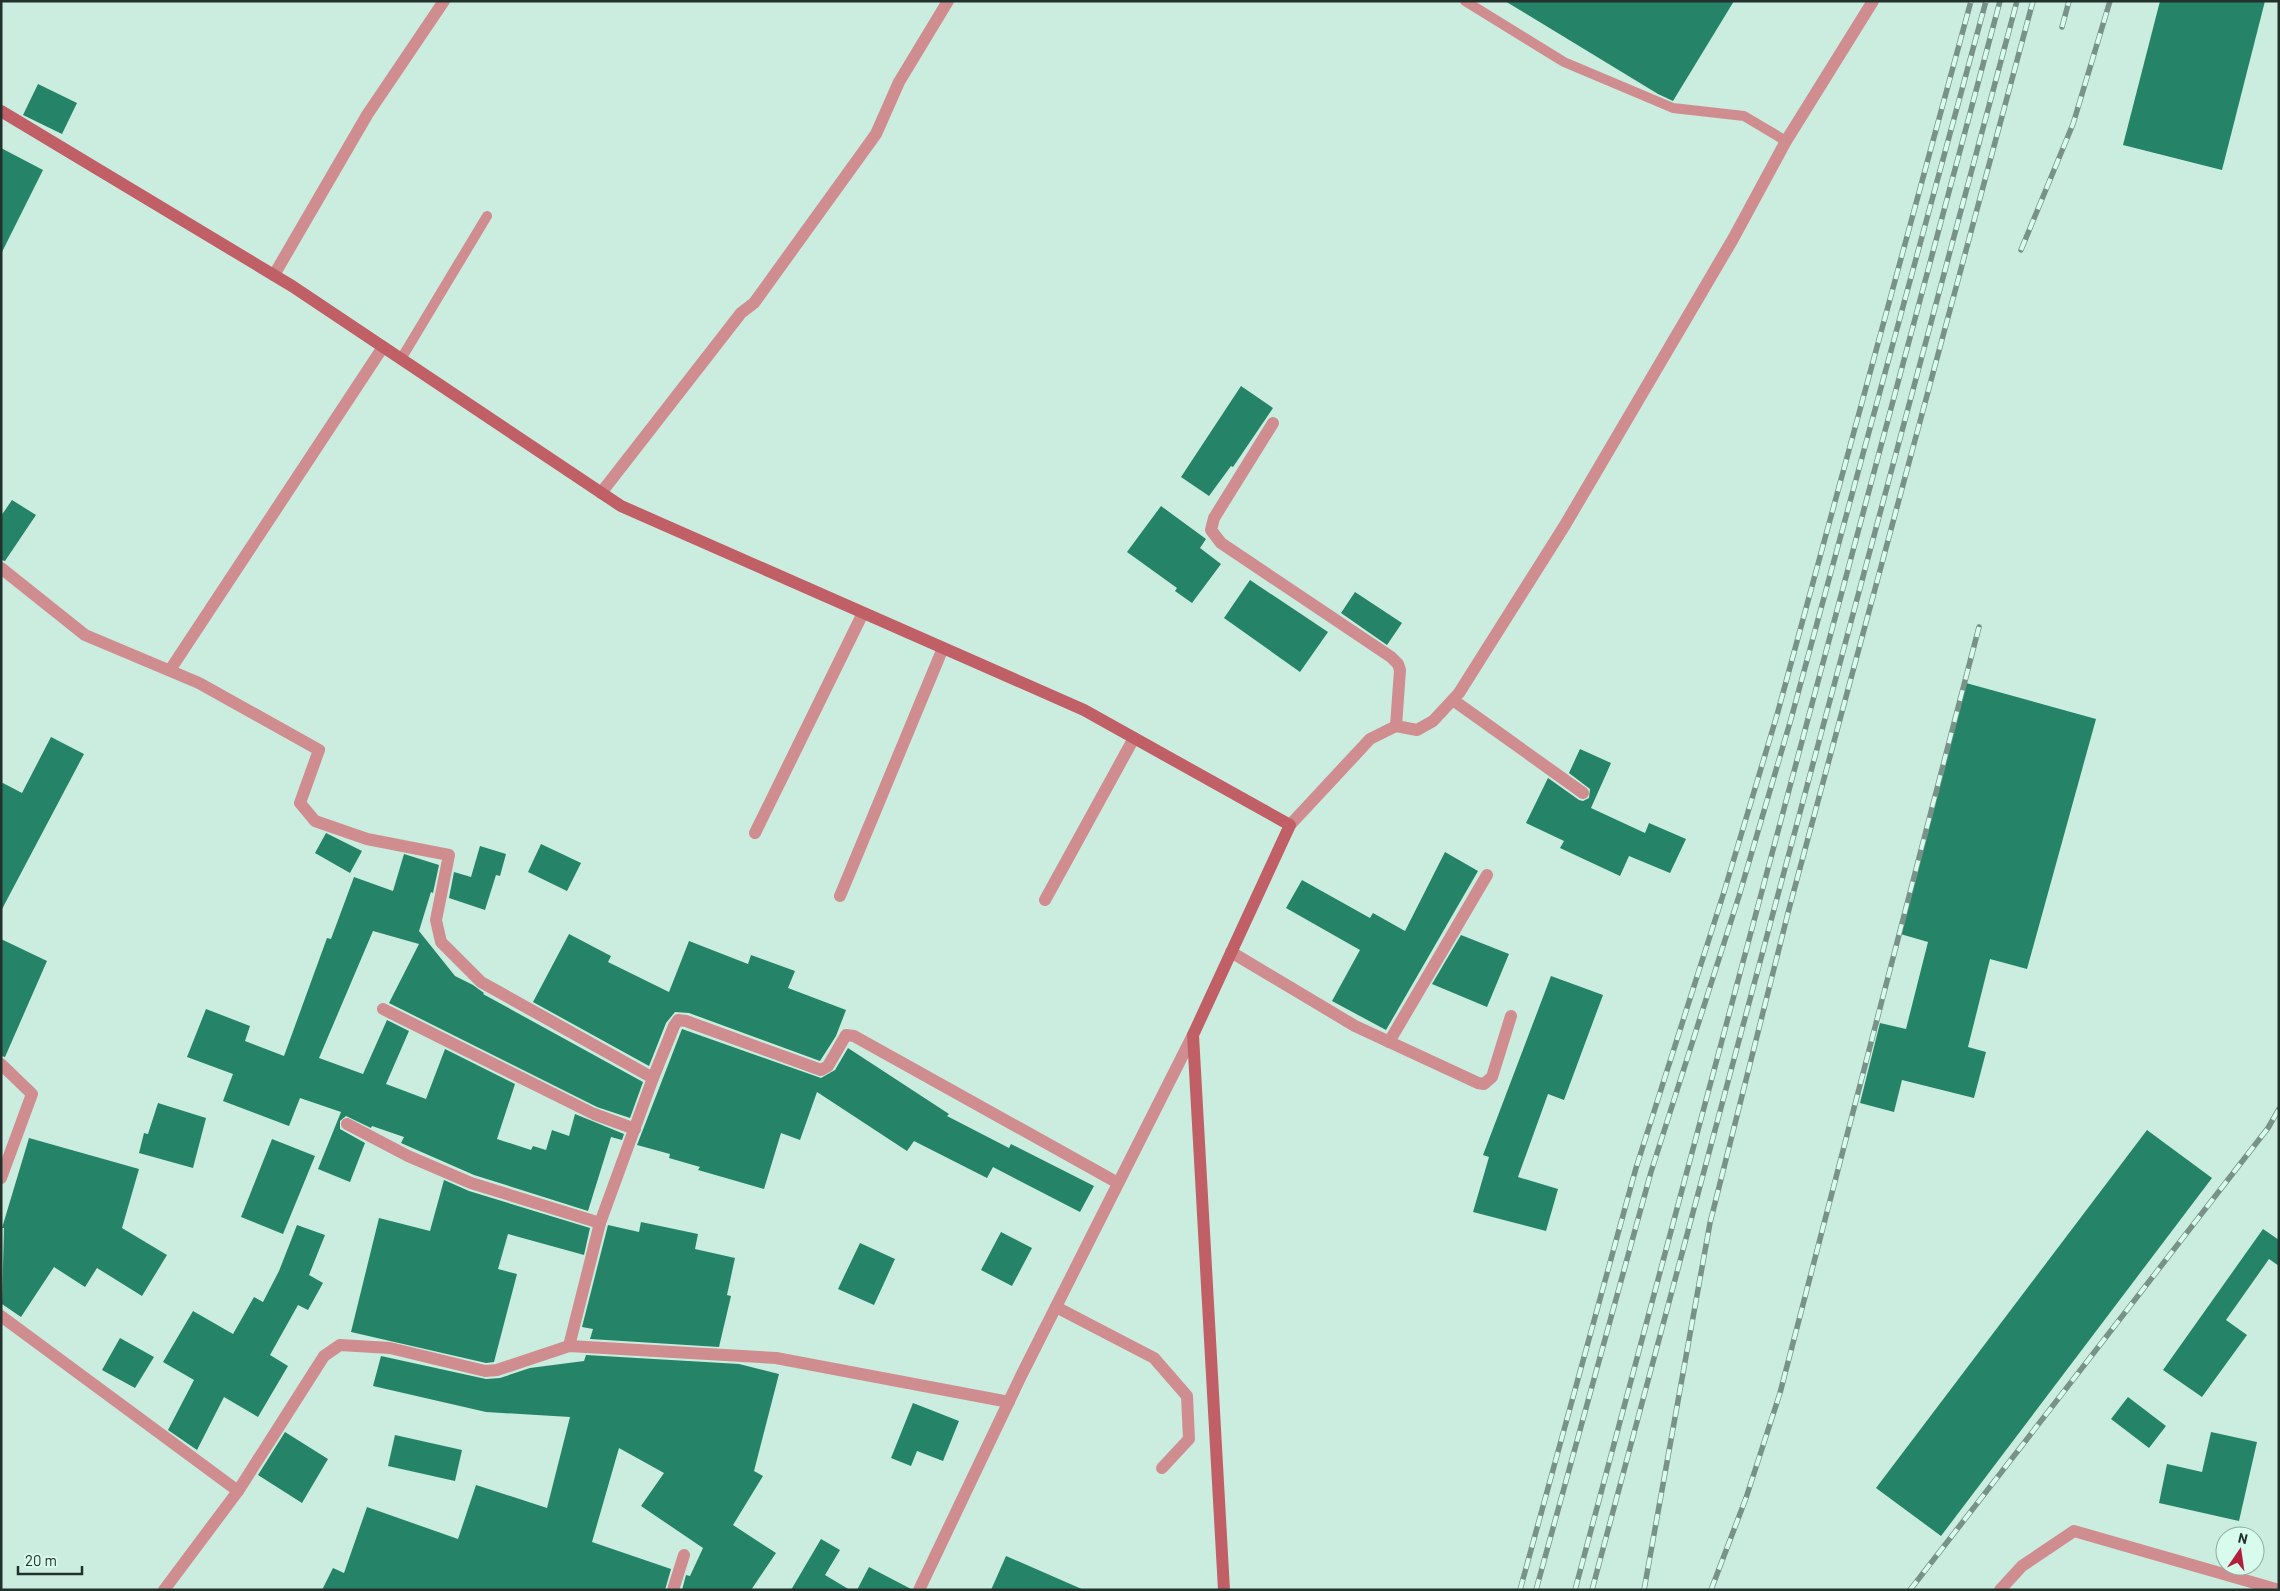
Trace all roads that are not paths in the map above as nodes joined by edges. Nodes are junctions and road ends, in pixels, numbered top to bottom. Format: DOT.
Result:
graph roads {
  1 [pos="444,1"];
  2 [pos="948,1"];
  3 [pos="1465,1"];
  4 [pos="1873,1"];
  5 [pos="1,111"];
  6 [pos="1786,141"];
  7 [pos="487,216"];
  8 [pos="274,275"];
  9 [pos="383,347"];
  10 [pos="401,358"];
  11 [pos="1273,423"];
  12 [pos="601,492"];
  13 [pos="1,568"];
  14 [pos="863,613"];
  15 [pos="943,648"];
  16 [pos="170,670"];
  17 [pos="1453,700"];
  18 [pos="1396,726"];
  19 [pos="1134,738"];
  20 [pos="1583,793"];
  21 [pos="1290,825"];
  22 [pos="755,833"];
  23 [pos="1487,875"];
  24 [pos="840,896"];
  25 [pos="1045,900"];
  26 [pos="1231,952"];
  27 [pos="383,1009"];
  28 [pos="1511,1016"];
  29 [pos="1193,1034"];
  30 [pos="1389,1042"];
  31 [pos="1,1064"];
  32 [pos="653,1078"];
  33 [pos="347,1124"];
  34 [pos="635,1129"];
  35 [pos="1,1178"];
  36 [pos="1118,1183"];
  37 [pos="600,1223"];
  38 [pos="1056,1307"];
  39 [pos="1,1316"];
  40 [pos="569,1346"];
  41 [pos="1009,1402"];
  42 [pos="1162,1468"];
  43 [pos="238,1491"];
  44 [pos="684,1555"];
  45 [pos="164,1590"];
  46 [pos="673,1590"];
  47 [pos="919,1590"];
  48 [pos="1224,1590"];
  49 [pos="2000,1590"];
  50 [pos="2279,1590"];
  1 -- 8 [label="street"];
  2 -- 12 [label="street"];
  3 -- 6 [label="lane"];
  4 -- 6 [label="street"];
  5 -- 8 [label="street"];
  6 -- 17 [label="street"];
  7 -- 10 [label="lane"];
  8 -- 9 [label="street"];
  9 -- 10 [label="street"];
  9 -- 16 [label="street"];
  10 -- 12 [label="street"];
  11 -- 18 [label="street"];
  12 -- 14 [label="street"];
  13 -- 16 [label="street"];
  14 -- 15 [label="street"];
  14 -- 22 [label="street"];
  15 -- 19 [label="street"];
  15 -- 24 [label="street"];
  16 -- 32 [label="street"];
  17 -- 18 [label="street"];
  17 -- 20 [label="street"];
  18 -- 21 [label="street"];
  19 -- 21 [label="street"];
  19 -- 25 [label="street"];
  21 -- 26 [label="street"];
  23 -- 30 [label="street"];
  26 -- 29 [label="street"];
  26 -- 30 [label="street"];
  27 -- 34 [label="street"];
  28 -- 30 [label="street"];
  29 -- 36 [label="street"];
  29 -- 48 [label="street"];
  31 -- 35 [label="street"];
  32 -- 34 [label="street"];
  32 -- 36 [label="street"];
  33 -- 37 [label="street"];
  34 -- 37 [label="street"];
  36 -- 38 [label="street"];
  37 -- 40 [label="street"];
  38 -- 41 [label="street"];
  38 -- 42 [label="street"];
  39 -- 43 [label="street"];
  40 -- 41 [label="street"];
  40 -- 43 [label="street"];
  41 -- 47 [label="street"];
  43 -- 45 [label="street"];
  44 -- 46 [label="street"];
  49 -- 50 [label="street"];
}
